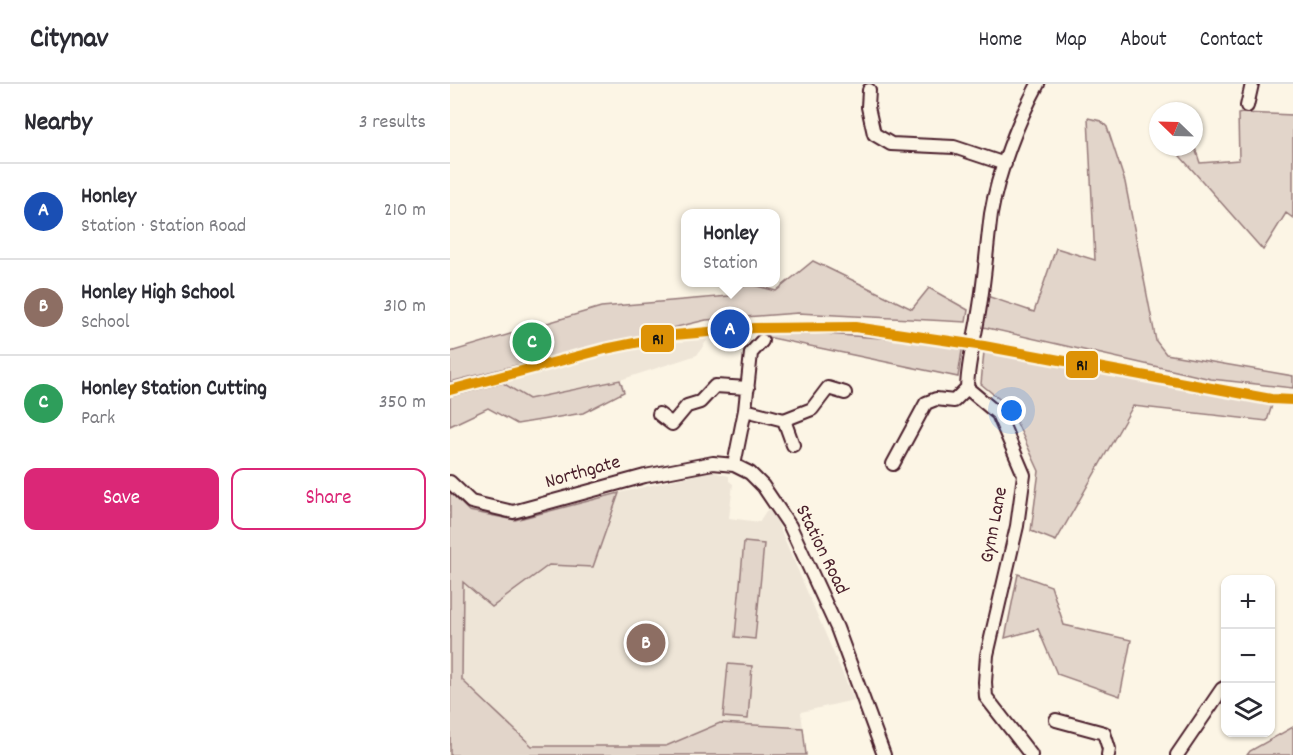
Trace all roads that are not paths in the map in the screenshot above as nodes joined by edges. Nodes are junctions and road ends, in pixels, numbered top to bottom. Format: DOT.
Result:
graph roads {
  1 [pos="1038,84"];
  2 [pos="1252,84"];
  3 [pos="869,90"];
  4 [pos="1247,106"];
  5 [pos="1005,164"];
  6 [pos="762,341"];
  7 [pos="748,388"];
  8 [pos="967,388"];
  9 [pos="845,393"];
  10 [pos="745,410"];
  11 [pos="659,414"];
  12 [pos="784,420"];
  13 [pos="793,446"];
  14 [pos="893,464"];
  15 [pos="734,465"];
  16 [pos="450,482"];
  17 [pos="1221,690"];
  18 [pos="1056,720"];
  19 [pos="884,755"];
  20 [pos="1031,755"];
  21 [pos="1108,755"];
  22 [pos="1177,755"];
  1 -- 5 [label="street"];
  2 -- 4 [label="street"];
  3 -- 5 [label="street"];
  5 -- 8 [label="street"];
  6 -- 7 [label="street"];
  7 -- 10 [label="street"];
  7 -- 11 [label="street"];
  8 -- 14 [label="street"];
  8 -- 20 [label="street, Gynn Lane"];
  9 -- 12 [label="street"];
  10 -- 12 [label="street"];
  10 -- 15 [label="street"];
  12 -- 13 [label="street"];
  15 -- 16 [label="street, Northgate"];
  15 -- 19 [label="street, Station Road"];
  17 -- 22 [label="street"];
  18 -- 21 [label="street"];
}
